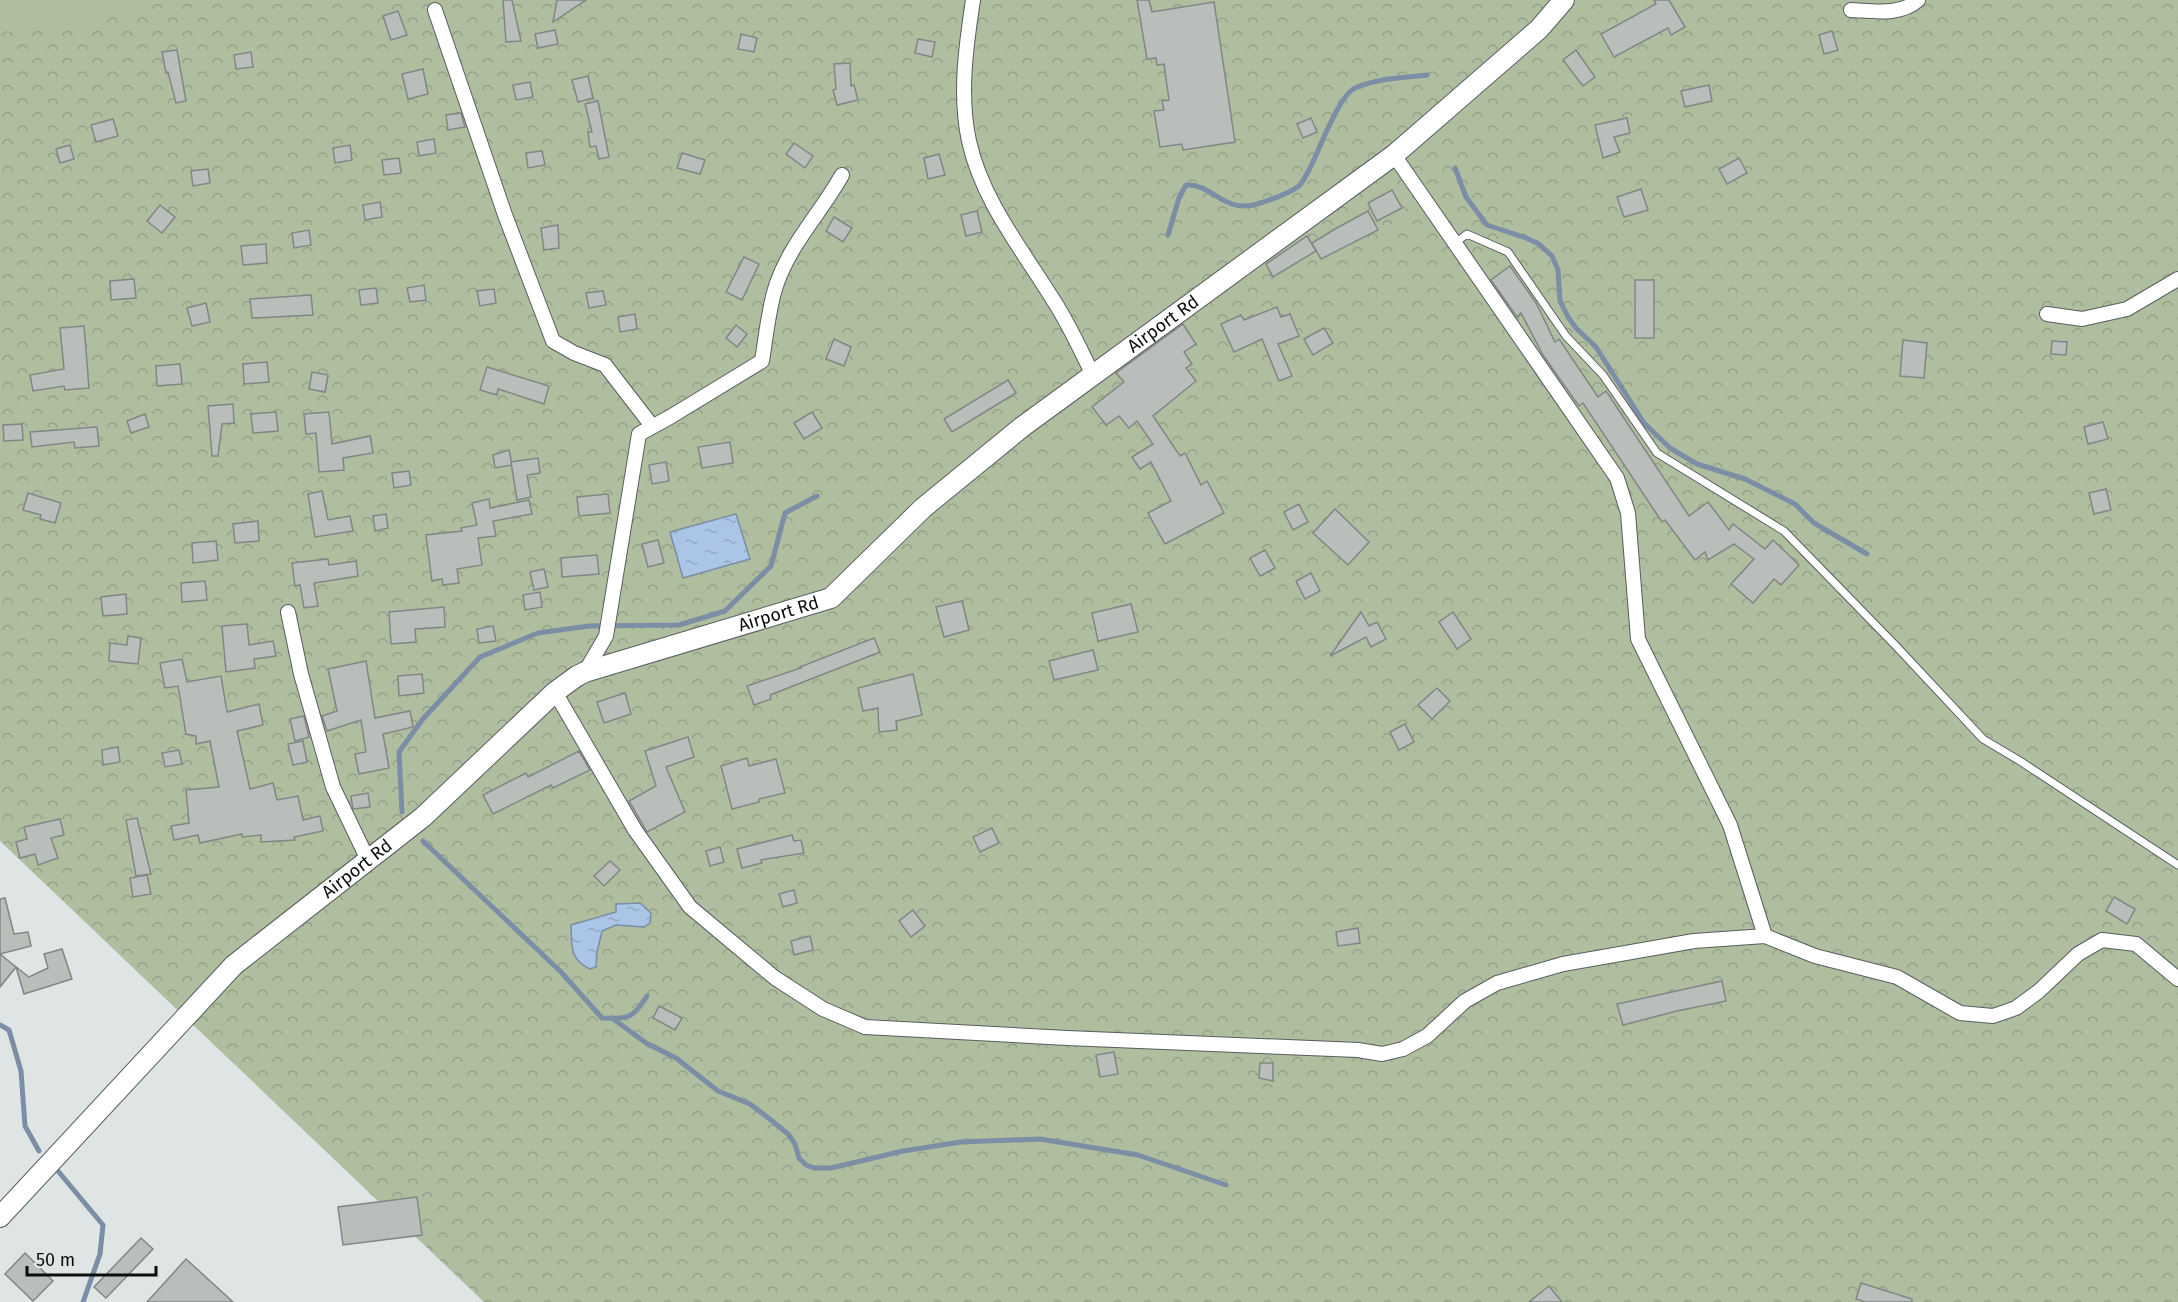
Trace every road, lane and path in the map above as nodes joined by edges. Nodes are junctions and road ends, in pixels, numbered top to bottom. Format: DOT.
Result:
graph roads {
  1 [pos="974,0"];
  2 [pos="1564,0"];
  3 [pos="1918,0"];
  4 [pos="435,10"];
  5 [pos="1851,10"];
  6 [pos="1394,155"];
  7 [pos="842,176"];
  8 [pos="1455,243"];
  9 [pos="2178,279"];
  10 [pos="2047,314"];
  11 [pos="1093,375"];
  12 [pos="652,426"];
  13 [pos="288,612"];
  14 [pos="585,672"];
  15 [pos="555,692"];
  16 [pos="368,860"];
  17 [pos="2178,865"];
  18 [pos="1765,936"];
  19 [pos="2178,979"];
  20 [pos="0,1217"];
  1 -- 11 [label="street"];
  2 -- 6 [label="main road, Airport Rd"];
  3 -- 5 [label="street"];
  4 -- 12 [label="street"];
  6 -- 8 [label="street"];
  6 -- 11 [label="main road, Airport Rd"];
  7 -- 12 [label="street"];
  8 -- 17 [label="lane"];
  8 -- 18 [label="street"];
  9 -- 10 [label="street"];
  11 -- 14 [label="main road, Airport Rd"];
  12 -- 14 [label="street"];
  13 -- 16 [label="street"];
  14 -- 15 [label="main road, Airport Rd"];
  15 -- 16 [label="main road, Airport Rd"];
  15 -- 18 [label="street"];
  16 -- 20 [label="main road, Airport Rd"];
  18 -- 19 [label="street"];
}
